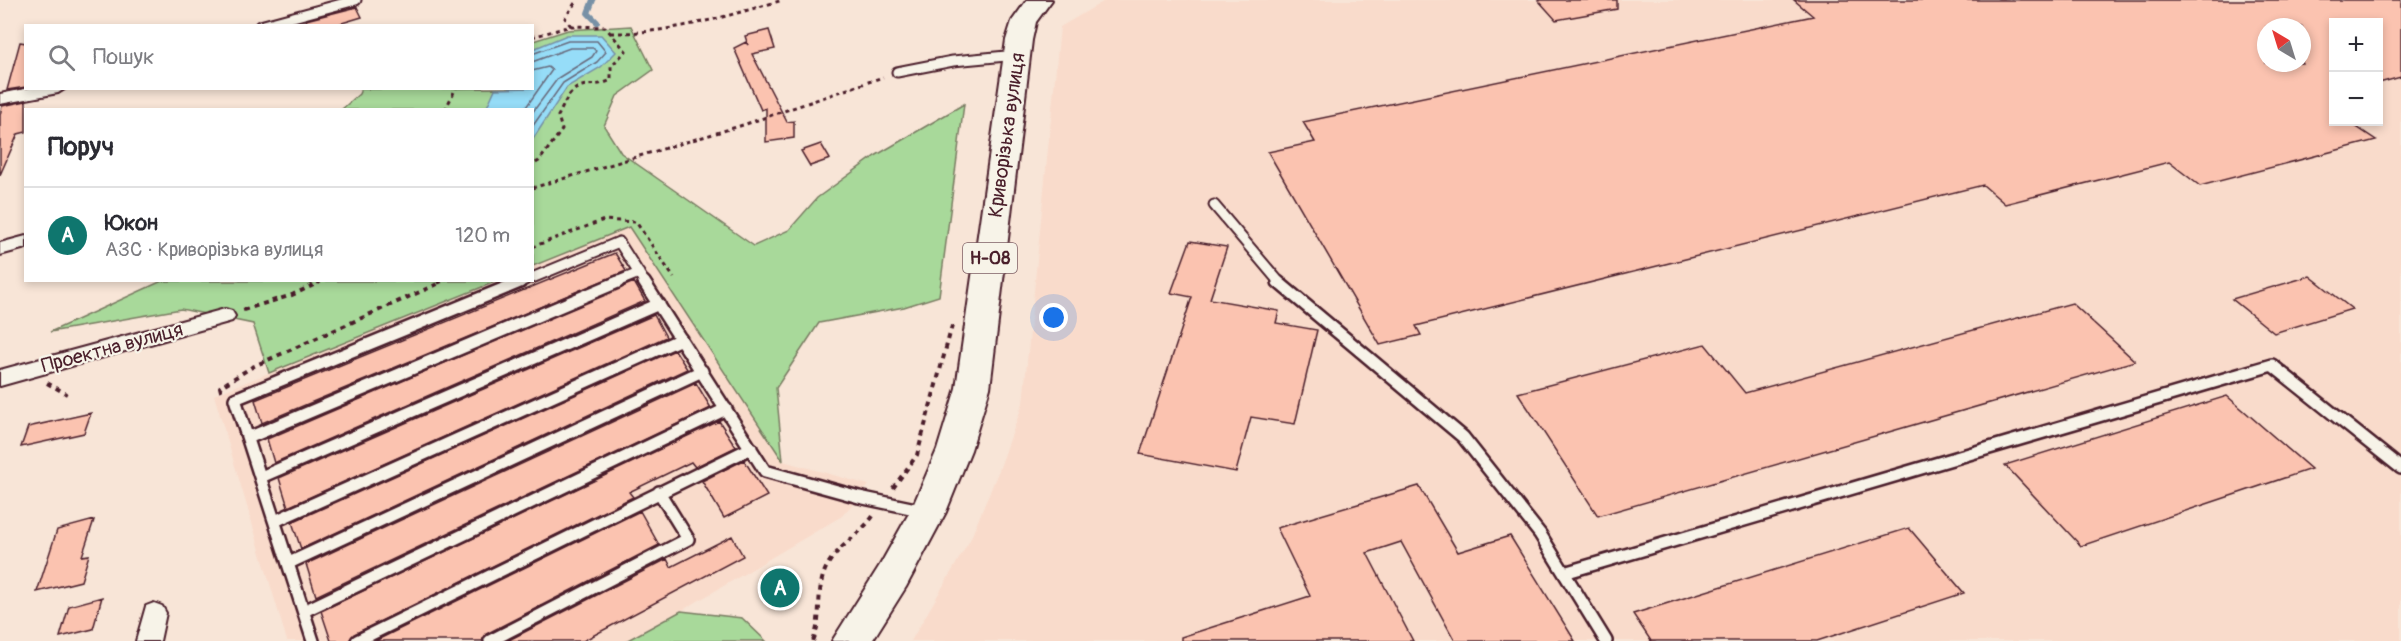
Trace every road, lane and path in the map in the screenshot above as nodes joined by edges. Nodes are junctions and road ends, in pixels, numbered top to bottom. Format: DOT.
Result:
graph roads {
  1 [pos="356,0"];
  2 [pos="577,0"];
  3 [pos="783,0"];
  4 [pos="1036,1"];
  5 [pos="267,24"];
  6 [pos="571,26"];
  7 [pos="611,33"];
  8 [pos="534,36"];
  9 [pos="1017,55"];
  10 [pos="897,72"];
  11 [pos="47,90"];
  12 [pos="455,90"];
  13 [pos="0,99"];
  14 [pos="446,108"];
  15 [pos="534,164"];
  16 [pos="534,187"];
  17 [pos="1214,205"];
  18 [pos="24,243"];
  19 [pos="0,249"];
  20 [pos="639,273"];
  21 [pos="534,277"];
  22 [pos="320,282"];
  23 [pos="442,282"];
  24 [pos="520,282"];
  25 [pos="659,304"];
  26 [pos="955,313"];
  27 [pos="225,316"];
  28 [pos="681,339"];
  29 [pos="702,371"];
  30 [pos="0,378"];
  31 [pos="238,407"];
  32 [pos="726,409"];
  33 [pos="248,438"];
  34 [pos="752,448"];
  35 [pos="2401,468"];
  36 [pos="261,477"];
  37 [pos="659,492"];
  38 [pos="882,502"];
  39 [pos="928,512"];
  40 [pos="275,521"];
  41 [pos="289,562"];
  42 [pos="1564,573"];
  43 [pos="304,611"];
  44 [pos="154,614"];
  45 [pos="148,641"];
  46 [pos="313,641"];
  47 [pos="357,641"];
  48 [pos="490,641"];
  49 [pos="813,641"];
  50 [pos="851,641"];
  51 [pos="1606,641"];
  1 -- 5 [label="lane"];
  2 -- 6 [label="path"];
  3 -- 7 [label="path"];
  4 -- 9 [label="main road, Криворізька вулиця / Н-08"];
  6 -- 7 [label="path"];
  6 -- 8 [label="path"];
  7 -- 15 [label="path"];
  9 -- 10 [label="lane"];
  9 -- 39 [label="main road, Криворізька вулиця / Н-08"];
  10 -- 16 [label="path"];
  11 -- 13 [label="street"];
  12 -- 14 [label="path"];
  17 -- 42 [label="lane"];
  18 -- 19 [label="street"];
  20 -- 21 [label="lane"];
  20 -- 25 [label="lane"];
  20 -- 33 [label="lane"];
  22 -- 27 [label="path"];
  23 -- 31 [label="path"];
  24 -- 31 [label="lane"];
  25 -- 28 [label="lane"];
  25 -- 36 [label="lane"];
  26 -- 38 [label="path"];
  27 -- 30 [label="street, Проектна вулиця"];
  28 -- 29 [label="lane"];
  28 -- 40 [label="lane"];
  29 -- 32 [label="lane"];
  29 -- 41 [label="lane"];
  31 -- 33 [label="lane"];
  32 -- 34 [label="lane"];
  32 -- 43 [label="lane"];
  33 -- 36 [label="lane"];
  34 -- 37 [label="lane"];
  34 -- 38 [label="lane"];
  35 -- 42 [label="lane"];
  36 -- 40 [label="lane"];
  37 -- 47 [label="lane"];
  37 -- 48 [label="lane"];
  38 -- 39 [label="lane"];
  38 -- 49 [label="path"];
  39 -- 50 [label="main road, Криворізька вулиця / Н-08"];
  40 -- 41 [label="lane"];
  41 -- 43 [label="lane"];
  42 -- 51 [label="lane"];
  43 -- 46 [label="lane"];
  44 -- 45 [label="street"];
}
